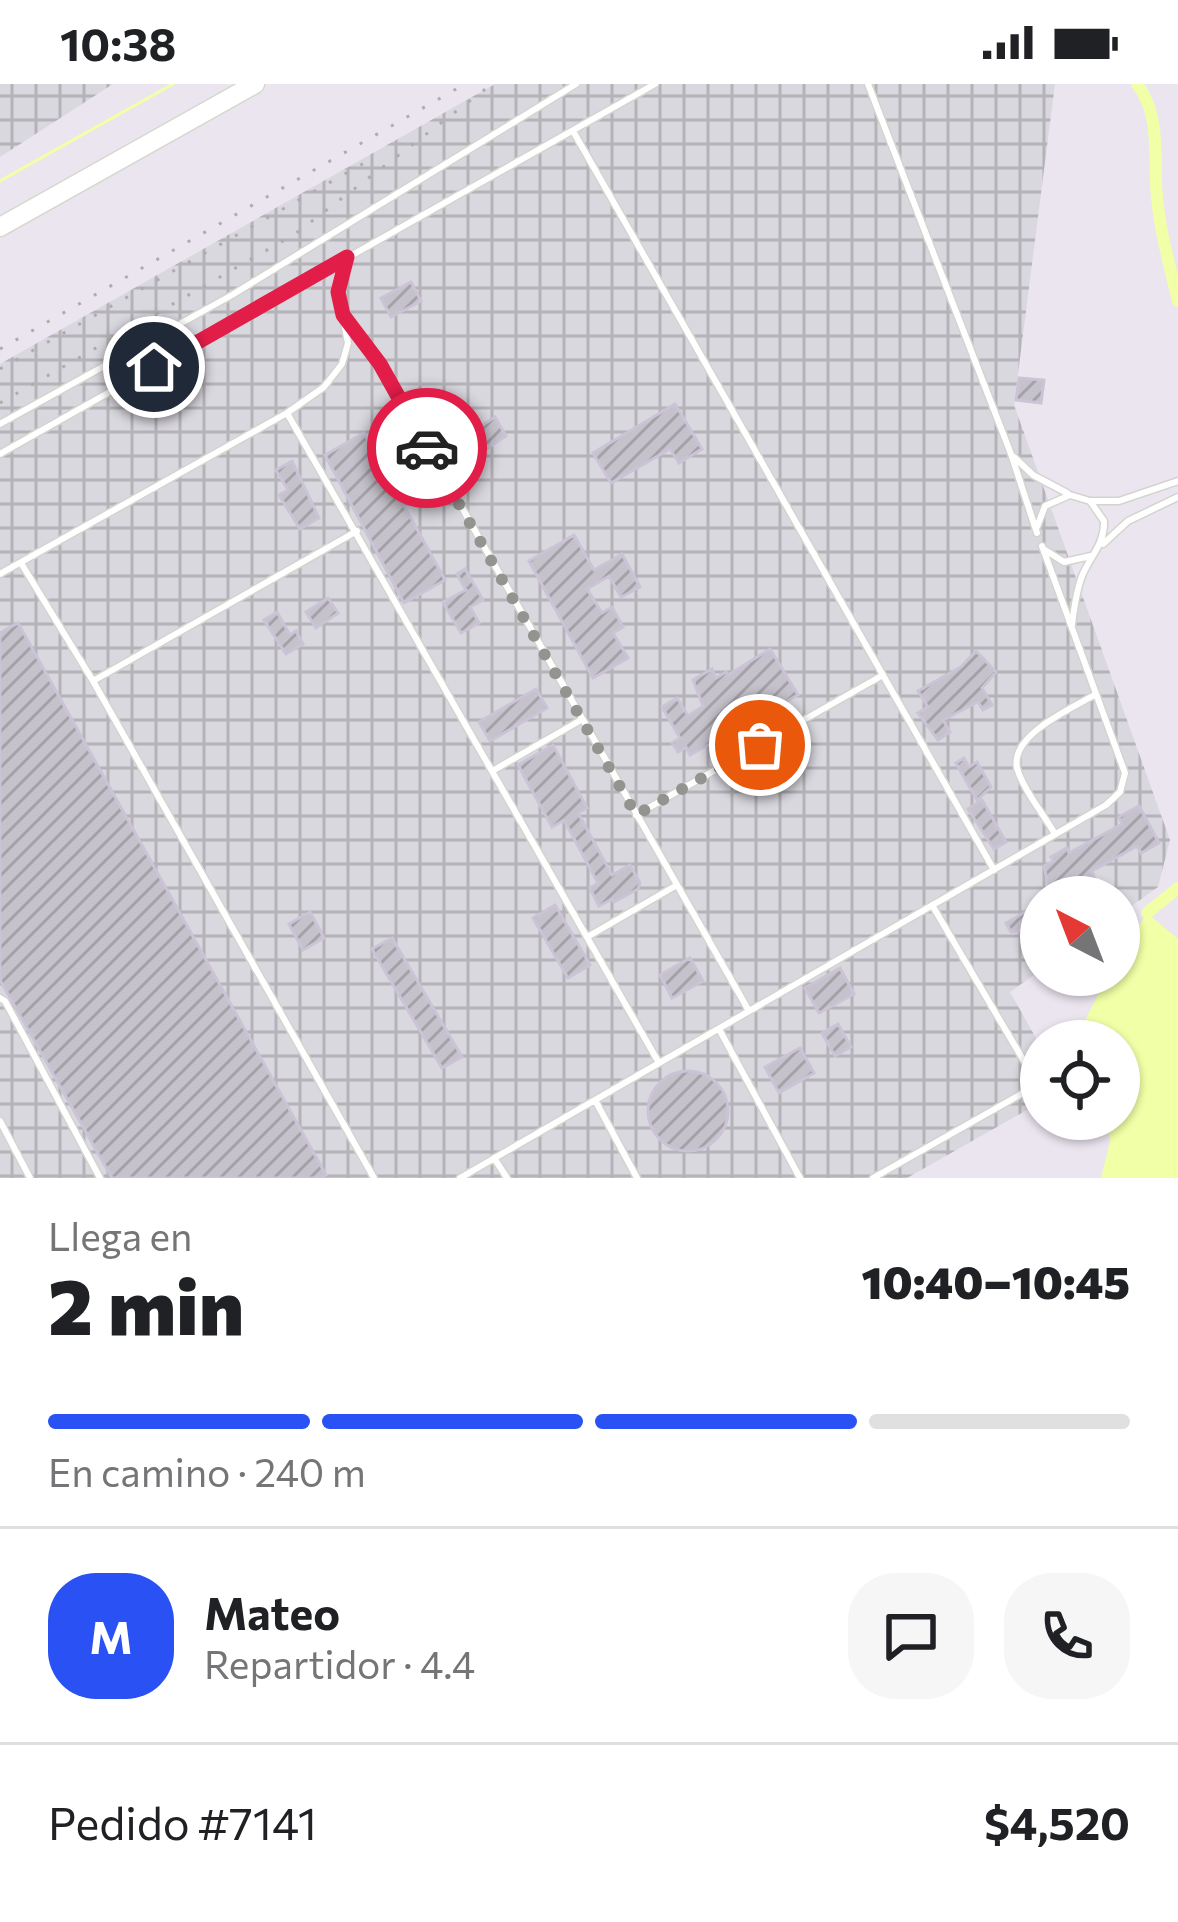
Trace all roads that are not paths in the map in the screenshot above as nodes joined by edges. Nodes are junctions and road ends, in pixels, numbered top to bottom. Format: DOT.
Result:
graph roads {
  1 [pos="576,84"];
  2 [pos="655,84"];
  3 [pos="868,84"];
  4 [pos="246,86"];
  5 [pos="573,131"];
  6 [pos="0,227"];
  7 [pos="347,257"];
  8 [pos="343,315"];
  9 [pos="286,413"];
  10 [pos="0,424"];
  11 [pos="0,454"];
  12 [pos="1011,454"];
  13 [pos="1178,481"];
  14 [pos="1070,494"];
  15 [pos="1178,497"];
  16 [pos="1090,501"];
  17 [pos="358,531"];
  18 [pos="1037,533"];
  19 [pos="1042,546"];
  20 [pos="1100,546"];
  21 [pos="1091,556"];
  22 [pos="21,563"];
  23 [pos="0,574"];
  24 [pos="1071,628"];
  25 [pos="883,675"];
  26 [pos="93,682"];
  27 [pos="1096,694"];
  28 [pos="581,720"];
  29 [pos="494,770"];
  30 [pos="636,815"];
  31 [pos="1055,834"];
  32 [pos="994,870"];
  33 [pos="677,885"];
  34 [pos="932,905"];
  35 [pos="589,936"];
  36 [pos="0,998"];
  37 [pos="749,1011"];
  38 [pos="718,1029"];
  39 [pos="659,1063"];
  40 [pos="595,1100"];
  41 [pos="0,1121"];
  42 [pos="494,1158"];
  43 [pos="30,1178"];
  44 [pos="100,1178"];
  45 [pos="374,1178"];
  46 [pos="460,1178"];
  47 [pos="507,1178"];
  48 [pos="637,1178"];
  49 [pos="800,1178"];
  50 [pos="873,1178"];
  1 -- 10 [label="lane"];
  2 -- 5 [label="lane"];
  3 -- 12 [label="lane"];
  4 -- 6 [label="main road"];
  5 -- 7 [label="lane"];
  5 -- 25 [label="lane"];
  7 -- 8 [label="lane"];
  7 -- 11 [label="lane"];
  8 -- 9 [label="lane"];
  8 -- 28 [label="lane"];
  9 -- 17 [label="lane"];
  9 -- 22 [label="lane"];
  12 -- 14 [label="lane"];
  12 -- 18 [label="lane"];
  13 -- 16 [label="lane"];
  14 -- 16 [label="lane"];
  14 -- 18 [label="lane"];
  15 -- 20 [label="lane"];
  16 -- 20 [label="lane"];
  17 -- 26 [label="lane"];
  17 -- 29 [label="lane"];
  18 -- 19 [label="lane"];
  19 -- 21 [label="lane"];
  19 -- 24 [label="lane"];
  20 -- 21 [label="lane"];
  21 -- 24 [label="lane"];
  22 -- 23 [label="lane"];
  22 -- 26 [label="lane"];
  24 -- 27 [label="lane"];
  25 -- 30 [label="lane"];
  25 -- 32 [label="lane"];
  26 -- 45 [label="lane"];
  27 -- 31 [label="lane"];
  27 -- 31 [label="lane"];
  28 -- 29 [label="lane"];
  28 -- 30 [label="lane"];
  29 -- 35 [label="lane"];
  30 -- 33 [label="lane"];
  31 -- 32 [label="lane"];
  32 -- 34 [label="lane"];
  33 -- 35 [label="lane"];
  33 -- 37 [label="lane"];
  34 -- 37 [label="lane"];
  34 -- 50 [label="lane"];
  35 -- 39 [label="lane"];
  36 -- 44 [label="lane"];
  37 -- 38 [label="lane"];
  38 -- 39 [label="lane"];
  38 -- 49 [label="lane"];
  39 -- 40 [label="lane"];
  40 -- 42 [label="lane"];
  40 -- 48 [label="lane"];
  41 -- 43 [label="lane"];
  42 -- 46 [label="lane"];
  42 -- 47 [label="lane"];
}
